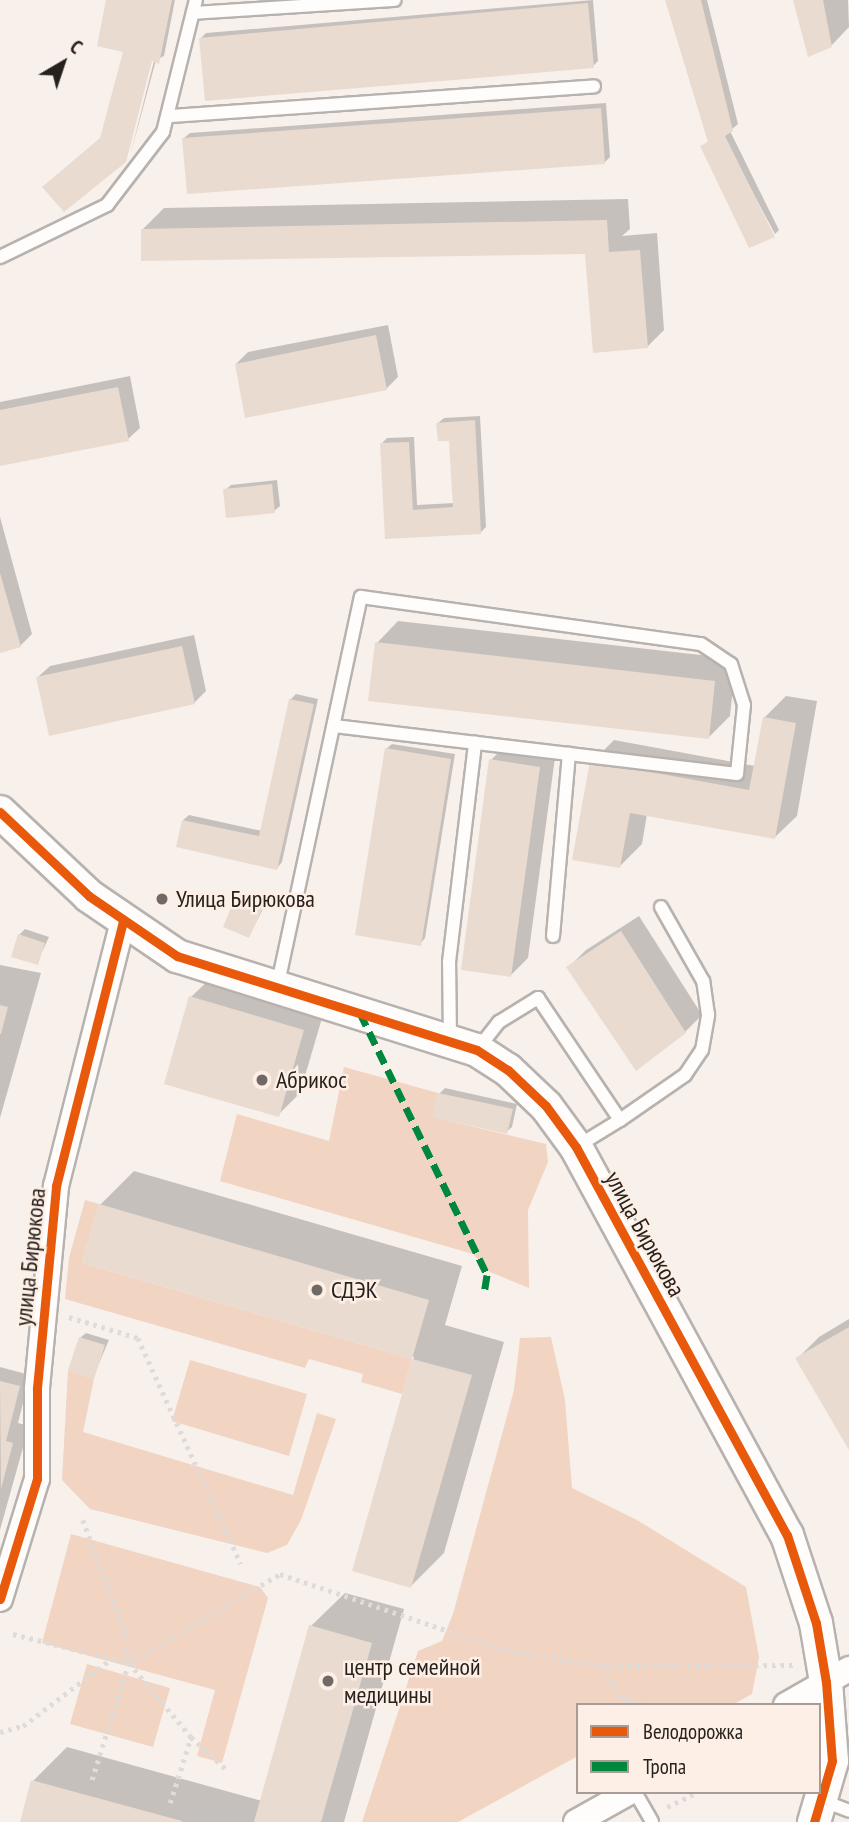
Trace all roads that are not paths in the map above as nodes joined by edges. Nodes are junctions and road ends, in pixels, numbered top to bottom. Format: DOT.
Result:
graph roads {
  1 [pos="196,0"];
  2 [pos="395,0"];
  3 [pos="193,13"];
  4 [pos="594,86"];
  5 [pos="170,116"];
  6 [pos="0,257"];
  7 [pos="334,726"];
  8 [pos="475,743"];
  9 [pos="569,754"];
  10 [pos="0,812"];
  11 [pos="661,907"];
  12 [pos="123,922"];
  13 [pos="553,936"];
  14 [pos="277,988"];
  15 [pos="463,1045"];
  16 [pos="620,1120"];
  17 [pos="576,1147"];
  18 [pos="0,1599"];
  19 [pos="838,1676"];
  20 [pos="790,1703"];
  21 [pos="628,1794"];
  22 [pos="633,1794"];
  23 [pos="828,1811"];
  24 [pos="576,1822"];
  25 [pos="652,1822"];
  1 -- 3 [label="lane"];
  2 -- 3 [label="lane"];
  3 -- 5 [label="lane"];
  4 -- 5 [label="lane"];
  5 -- 6 [label="lane"];
  7 -- 8 [label="lane"];
  7 -- 9 [label="lane"];
  7 -- 14 [label="lane"];
  8 -- 9 [label="lane"];
  8 -- 15 [label="lane"];
  9 -- 13 [label="lane"];
  10 -- 12 [label="street, улица Бирюкова"];
  11 -- 16 [label="lane"];
  12 -- 14 [label="street, улица Бирюкова"];
  12 -- 18 [label="street, улица Бирюкова"];
  14 -- 15 [label="street, улица Бирюкова"];
  15 -- 16 [label="lane"];
  15 -- 17 [label="street, улица Бирюкова"];
  16 -- 17 [label="lane"];
  17 -- 19 [label="street, улица Бирюкова"];
  19 -- 20 [label="street"];
  19 -- 23 [label="street, улица Бирюкова"];
  21 -- 24 [label="street"];
  22 -- 25 [label="lane"];
}
